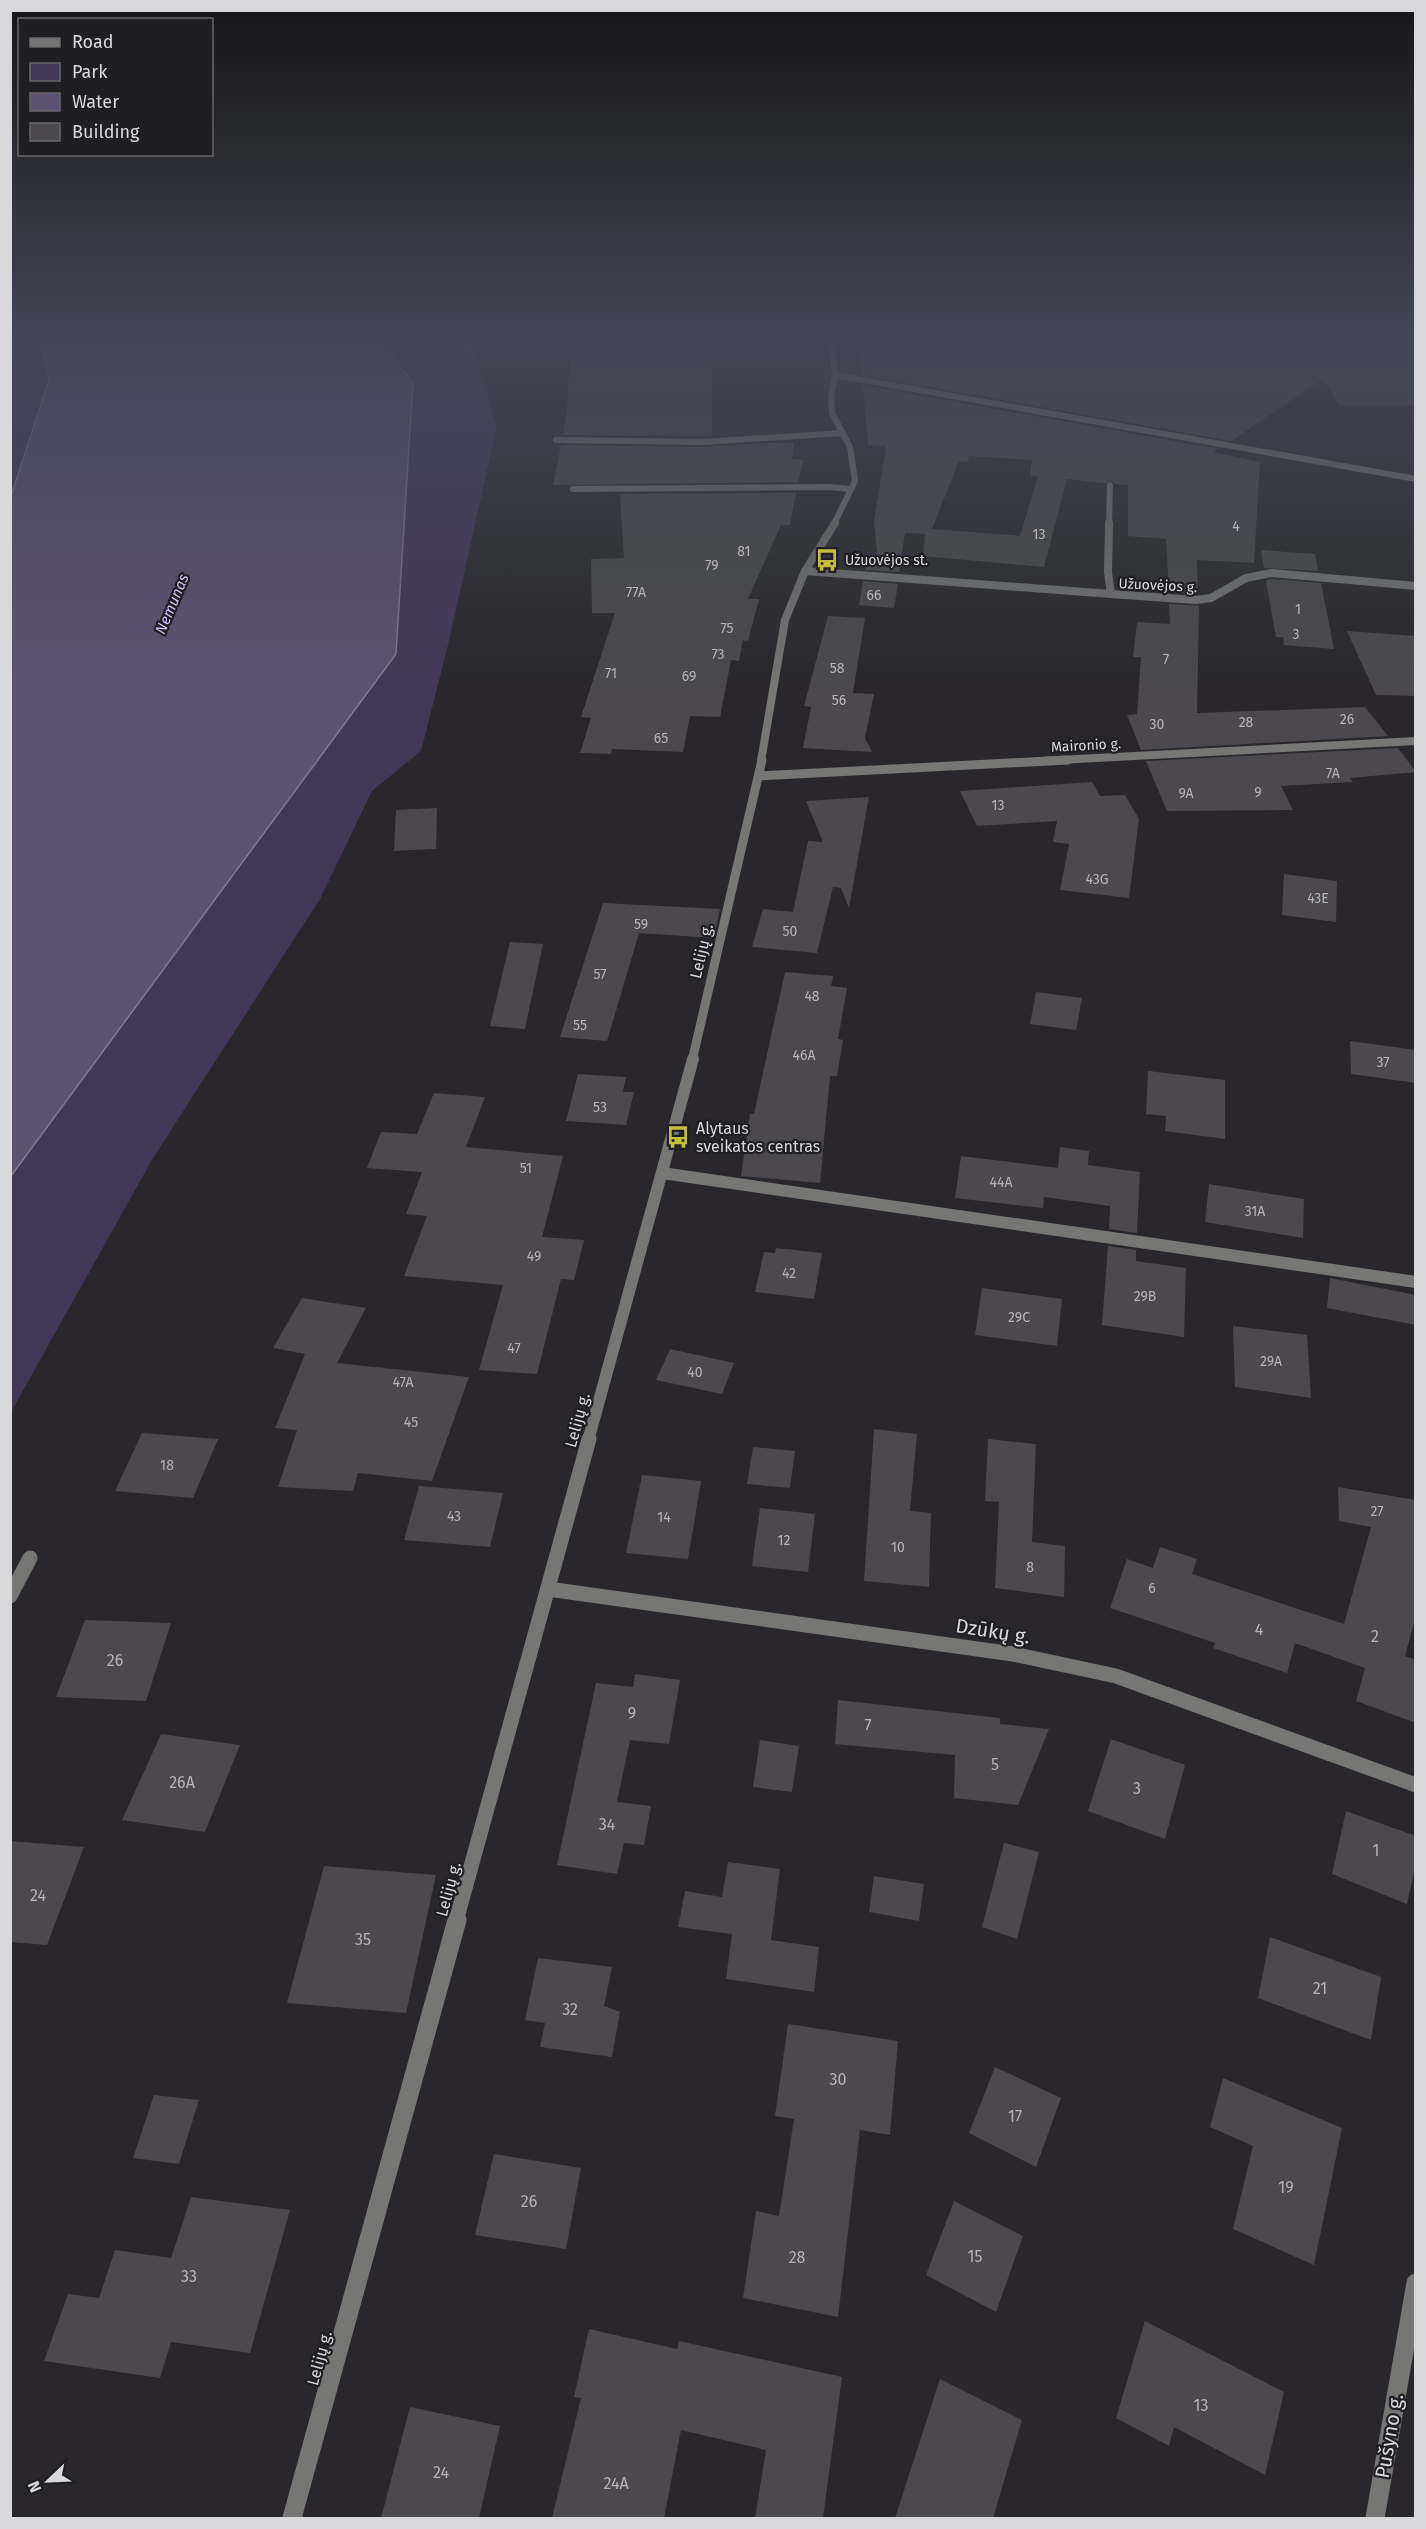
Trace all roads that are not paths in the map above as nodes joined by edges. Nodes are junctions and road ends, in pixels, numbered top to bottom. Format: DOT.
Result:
graph roads {
  1 [pos="851,454"];
  2 [pos="1276,454"];
  3 [pos="1416,479"];
  4 [pos="1110,485"];
  5 [pos="573,489"];
  6 [pos="851,489"];
  7 [pos="805,571"];
  8 [pos="1416,586"];
  9 [pos="1111,594"];
  10 [pos="1416,741"];
  11 [pos="759,776"];
  12 [pos="662,1173"];
  13 [pos="1416,1282"];
  14 [pos="30,1558"];
  15 [pos="548,1589"];
  16 [pos="10,1596"];
  17 [pos="1416,1785"];
  18 [pos="1416,2283"];
  19 [pos="292,2518"];
  20 [pos="1375,2518"];
  1 -- 6 [label="street, Lelijų g."];
  2 -- 3 [label="street"];
  4 -- 9 [label="street, Užuovėjos g."];
  5 -- 6 [label="street"];
  6 -- 7 [label="street, Lelijų g."];
  7 -- 9 [label="street"];
  7 -- 11 [label="street, Lelijų g."];
  8 -- 9 [label="street, Užuovėjos g."];
  10 -- 11 [label="street, Maironio g."];
  11 -- 12 [label="street, Lelijų g."];
  12 -- 13 [label="street"];
  12 -- 15 [label="street, Lelijų g."];
  14 -- 16 [label="street"];
  15 -- 17 [label="street, Dzūkų g."];
  15 -- 19 [label="street, Lelijų g."];
  18 -- 20 [label="street, Pušyno g."];
}
